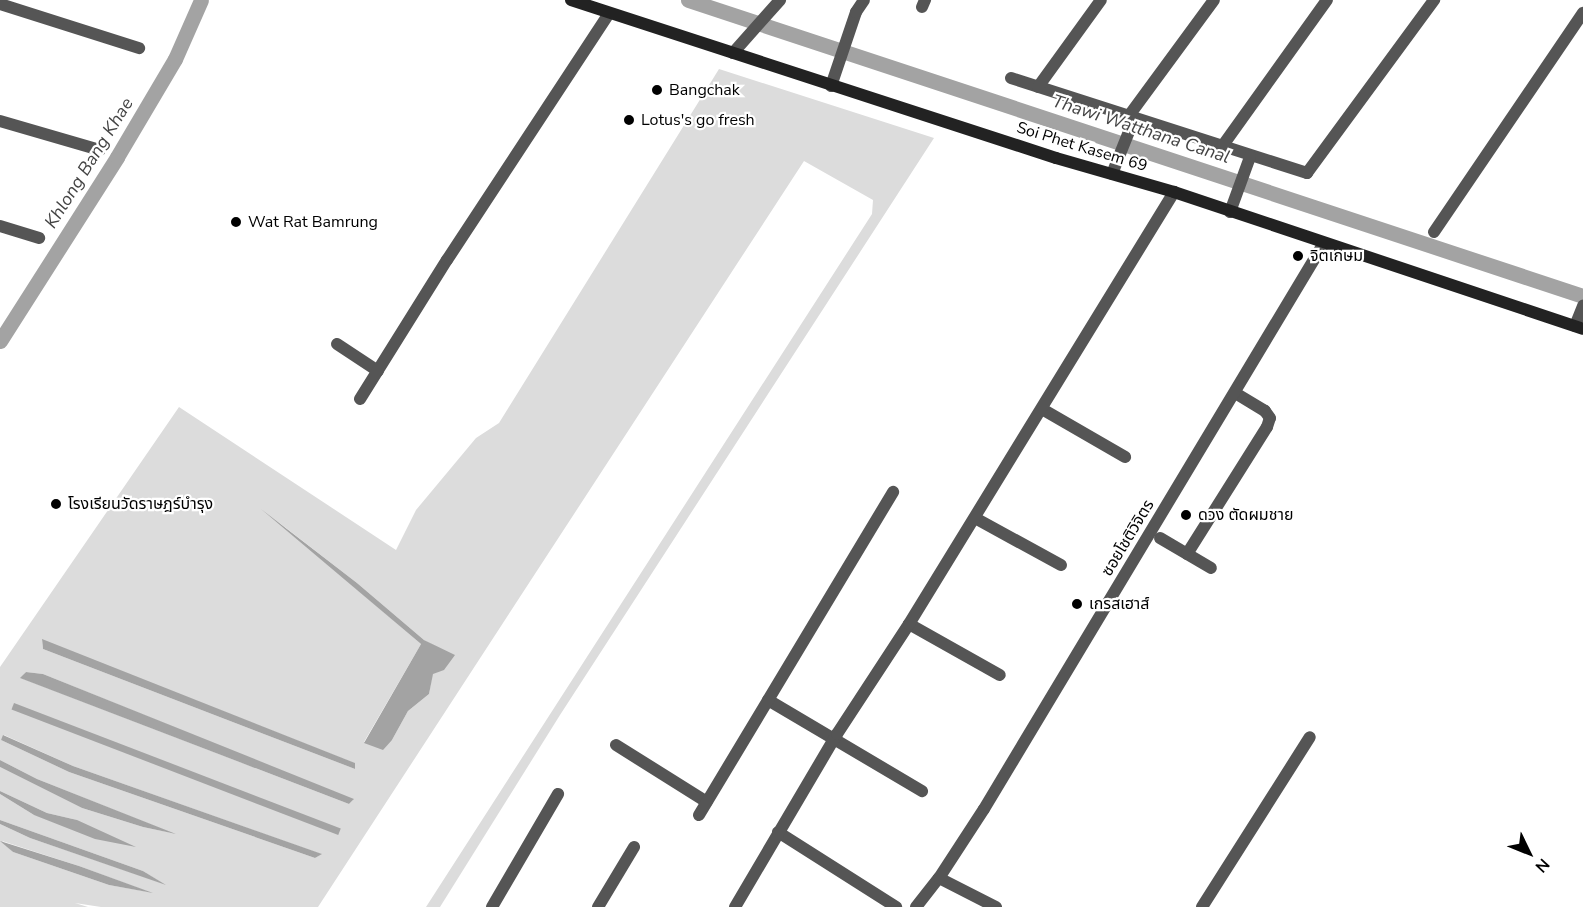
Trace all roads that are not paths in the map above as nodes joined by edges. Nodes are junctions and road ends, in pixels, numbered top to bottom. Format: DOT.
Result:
graph roads {
  1 [pos="571,0"];
  2 [pos="780,0"];
  3 [pos="864,0"];
  4 [pos="1101,0"];
  5 [pos="1214,0"];
  6 [pos="1327,0"];
  7 [pos="1434,0"];
  8 [pos="0,4"];
  9 [pos="609,13"];
  10 [pos="1583,13"];
  11 [pos="138,48"];
  12 [pos="733,54"];
  13 [pos="1011,78"];
  14 [pos="831,86"];
  15 [pos="1038,87"];
  16 [pos="1131,118"];
  17 [pos="0,121"];
  18 [pos="1221,148"];
  19 [pos="100,150"];
  20 [pos="1250,157"];
  21 [pos="1114,168"];
  22 [pos="1174,192"];
  23 [pos="1232,206"];
  24 [pos="0,226"];
  25 [pos="1434,232"];
  26 [pos="39,238"];
  27 [pos="1324,243"];
  28 [pos="1582,310"];
  29 [pos="1579,328"];
  30 [pos="337,344"];
  31 [pos="378,370"];
  32 [pos="1234,393"];
  33 [pos="360,399"];
  34 [pos="1042,409"];
  35 [pos="1125,457"];
  36 [pos="893,492"];
  37 [pos="975,518"];
  38 [pos="1160,538"];
  39 [pos="1187,554"];
  40 [pos="1061,565"];
  41 [pos="1211,568"];
  42 [pos="909,624"];
  43 [pos="1000,675"];
  44 [pos="768,700"];
  45 [pos="1310,737"];
  46 [pos="835,738"];
  47 [pos="616,745"];
  48 [pos="922,790"];
  49 [pos="558,794"];
  50 [pos="707,801"];
  51 [pos="699,815"];
  52 [pos="778,832"];
  53 [pos="633,846"];
  54 [pos="939,878"];
  55 [pos="492,907"];
  56 [pos="598,907"];
  57 [pos="735,907"];
  58 [pos="896,907"];
  59 [pos="916,907"];
  60 [pos="996,907"];
  61 [pos="1202,907"];
  1 -- 9 [label="main road, Soi Phet Kasem 69"];
  2 -- 12 [label="street"];
  3 -- 14 [label="street"];
  4 -- 15 [label="street"];
  5 -- 16 [label="street"];
  6 -- 18 [label="street"];
  7 -- 20 [label="street"];
  8 -- 11 [label="street"];
  9 -- 12 [label="main road, Soi Phet Kasem 69"];
  9 -- 31 [label="street"];
  10 -- 25 [label="street"];
  12 -- 14 [label="main road, Soi Phet Kasem 69"];
  13 -- 15 [label="street"];
  14 -- 21 [label="main road, Soi Phet Kasem 69"];
  15 -- 16 [label="street"];
  16 -- 18 [label="street"];
  16 -- 21 [label="street"];
  17 -- 19 [label="street"];
  18 -- 20 [label="street"];
  20 -- 23 [label="street"];
  21 -- 22 [label="main road, Soi Phet Kasem 69"];
  22 -- 23 [label="main road, Soi Phet Kasem 69"];
  22 -- 34 [label="street"];
  23 -- 27 [label="main road, Soi Phet Kasem 69"];
  24 -- 26 [label="street"];
  27 -- 29 [label="main road, Soi Phet Kasem 69"];
  27 -- 32 [label="street, ซอยโชติวิจิตร"];
  28 -- 29 [label="street"];
  30 -- 31 [label="street"];
  31 -- 33 [label="street"];
  32 -- 39 [label="street"];
  32 -- 54 [label="street, ซอยโชติวิจิตร"];
  34 -- 35 [label="street"];
  34 -- 37 [label="street"];
  36 -- 44 [label="street"];
  37 -- 40 [label="street"];
  37 -- 42 [label="street"];
  38 -- 39 [label="street"];
  39 -- 41 [label="street"];
  42 -- 43 [label="street"];
  42 -- 46 [label="street"];
  44 -- 46 [label="street"];
  44 -- 50 [label="street"];
  45 -- 61 [label="street"];
  46 -- 48 [label="street"];
  46 -- 52 [label="street"];
  47 -- 50 [label="street"];
  49 -- 55 [label="street"];
  50 -- 51 [label="street"];
  52 -- 57 [label="street"];
  52 -- 58 [label="street"];
  53 -- 56 [label="street"];
  54 -- 59 [label="street, ซอยโชติวิจิตร"];
  54 -- 60 [label="street"];
}
